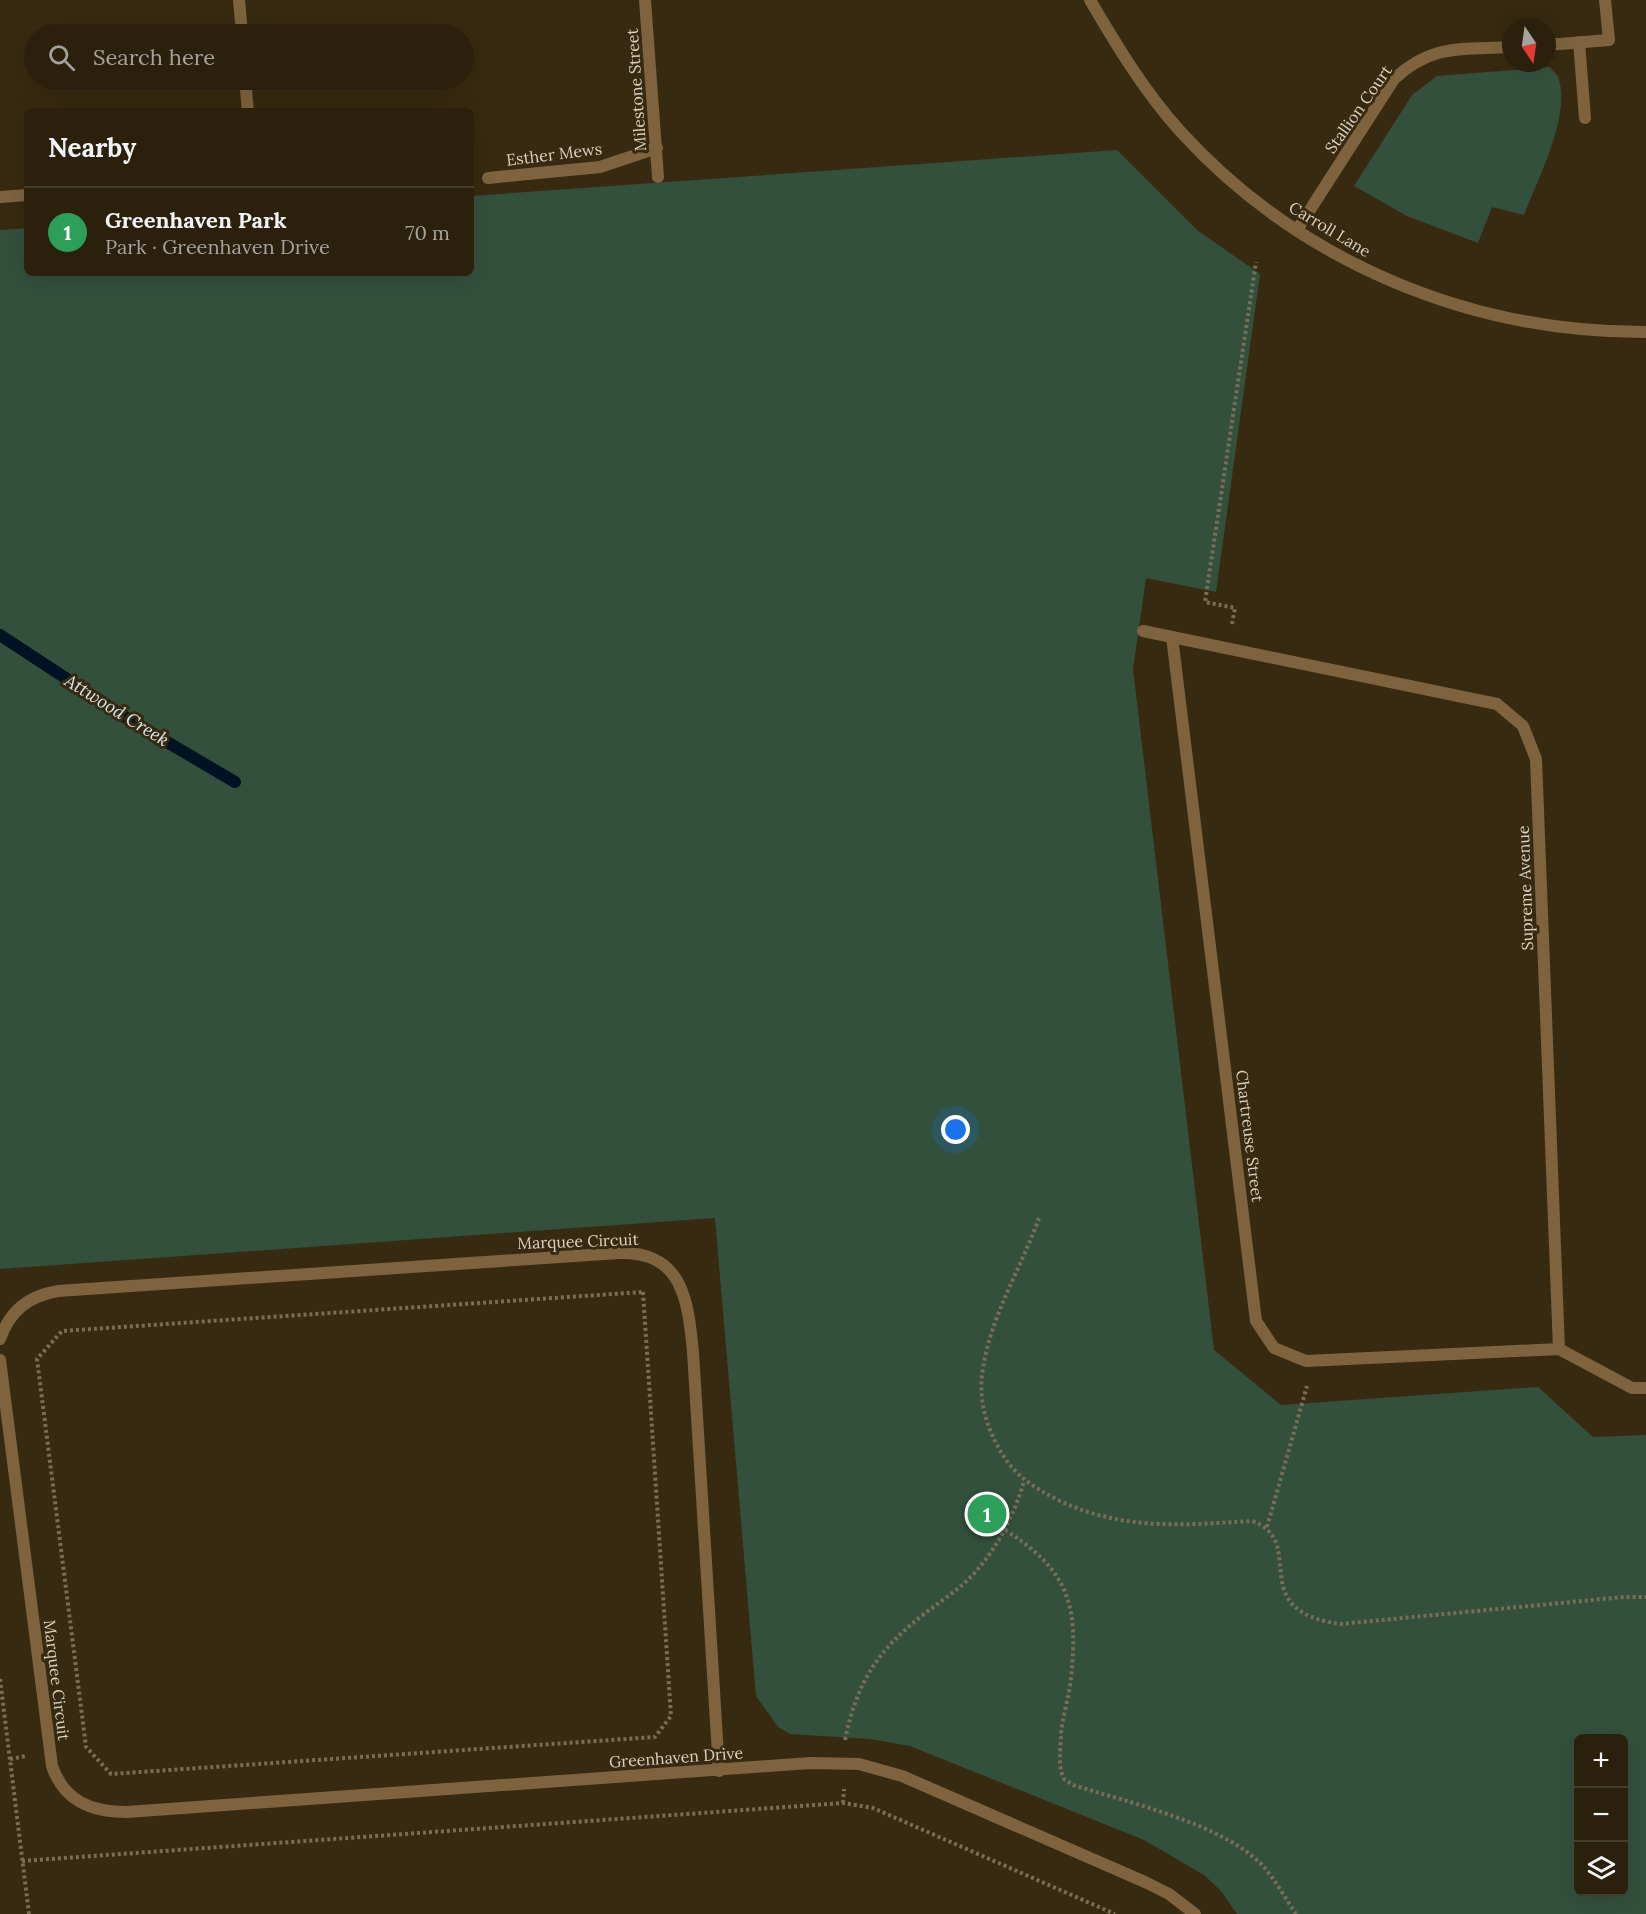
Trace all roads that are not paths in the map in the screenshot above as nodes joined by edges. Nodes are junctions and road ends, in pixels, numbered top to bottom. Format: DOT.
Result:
graph roads {
  1 [pos="239,0"];
  2 [pos="645,0"];
  3 [pos="1090,0"];
  4 [pos="1605,0"];
  5 [pos="241,24"];
  6 [pos="1579,42"];
  7 [pos="1556,44"];
  8 [pos="1502,48"];
  9 [pos="247,90"];
  10 [pos="248,108"];
  11 [pos="1585,118"];
  12 [pos="657,148"];
  13 [pos="658,177"];
  14 [pos="488,178"];
  15 [pos="24,195"];
  16 [pos="0,197"];
  17 [pos="1297,230"];
  18 [pos="1646,332"];
  19 [pos="1143,631"];
  20 [pos="1172,637"];
  21 [pos="0,1339"];
  22 [pos="1559,1349"];
  23 [pos="0,1360"];
  24 [pos="1646,1388"];
  25 [pos="719,1771"];
  26 [pos="127,1812"];
  27 [pos="1196,1914"];
  1 -- 5 [label="street"];
  2 -- 12 [label="street, Milestone Street"];
  3 -- 17 [label="street, Carroll Lane"];
  4 -- 6 [label="street"];
  6 -- 7 [label="street"];
  6 -- 11 [label="street"];
  8 -- 17 [label="street, Stallion Court"];
  9 -- 10 [label="street"];
  12 -- 13 [label="street, Milestone Street"];
  12 -- 14 [label="street, Esther Mews"];
  15 -- 16 [label="street"];
  17 -- 18 [label="street, Carroll Lane"];
  19 -- 20 [label="street, Supreme Avenue"];
  20 -- 22 [label="street, Supreme Avenue"];
  20 -- 22 [label="street, Chartreuse Street"];
  21 -- 25 [label="street, Marquee Circuit"];
  22 -- 24 [label="street"];
  23 -- 26 [label="street, Marquee Circuit"];
  25 -- 26 [label="street, Greenhaven Drive"];
  25 -- 27 [label="street, Greenhaven Drive"];
}
